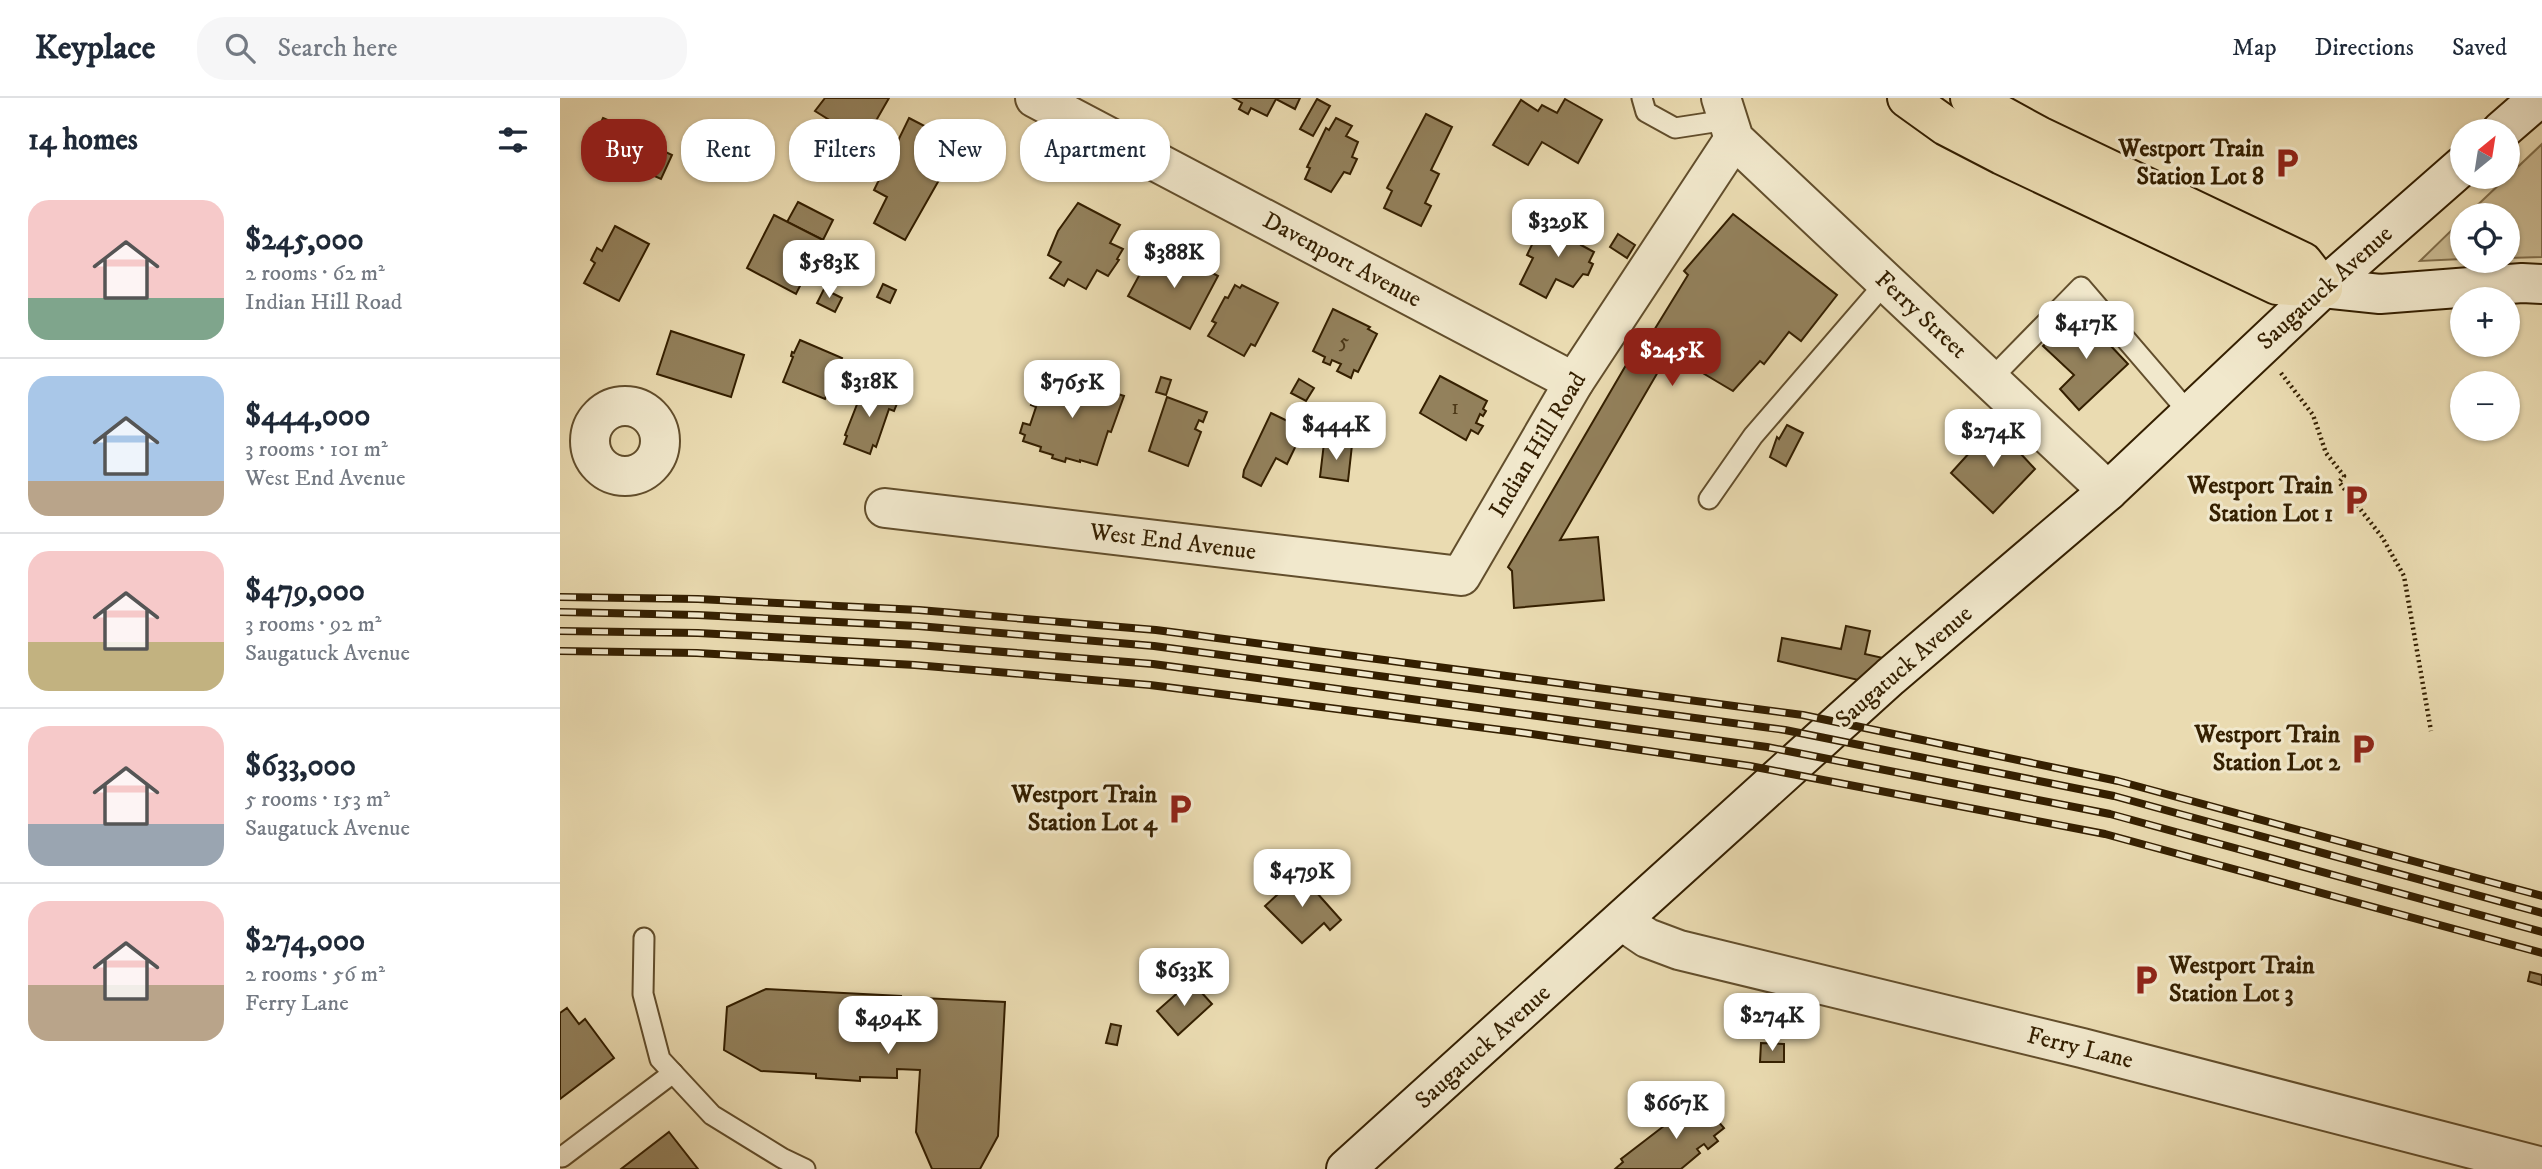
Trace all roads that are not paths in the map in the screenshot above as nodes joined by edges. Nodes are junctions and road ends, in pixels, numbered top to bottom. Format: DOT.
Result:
graph roads {
  1 [pos="1034,98"];
  2 [pos="1642,98"];
  3 [pos="1907,98"];
  4 [pos="1970,98"];
  5 [pos="2539,98"];
  6 [pos="1727,119"];
  7 [pos="2515,119"];
  8 [pos="2450,177"];
  9 [pos="1886,282"];
  10 [pos="2542,284"];
  11 [pos="2323,288"];
  12 [pos="1990,380"];
  13 [pos="1574,382"];
  14 [pos="2190,414"];
  15 [pos="2108,491"];
  16 [pos="1709,499"];
  17 [pos="886,508"];
  18 [pos="1461,576"];
  19 [pos="1622,921"];
  20 [pos="644,938"];
  21 [pos="673,1073"];
  22 [pos="564,1160"];
  23 [pos="2542,1167"];
  24 [pos="805,1169"];
  25 [pos="1346,1169"];
  1 -- 13 [label="street, Davenport Avenue"];
  2 -- 6 [label="lane"];
  3 -- 11 [label="highway"];
  4 -- 11 [label="highway"];
  5 -- 7 [label="street"];
  6 -- 9 [label="street, Ferry Street"];
  6 -- 13 [label="street, Indian Hill Road"];
  8 -- 11 [label="street, Saugatuck Avenue"];
  9 -- 12 [label="street, Ferry Street"];
  9 -- 16 [label="lane"];
  10 -- 11 [label="street"];
  11 -- 14 [label="street, Saugatuck Avenue"];
  12 -- 14 [label="lane"];
  12 -- 15 [label="street, Ferry Street"];
  13 -- 18 [label="street, Indian Hill Road"];
  14 -- 15 [label="street, Saugatuck Avenue"];
  15 -- 19 [label="street, Saugatuck Avenue"];
  17 -- 18 [label="street, West End Avenue"];
  19 -- 23 [label="street, Ferry Lane"];
  19 -- 25 [label="street, Saugatuck Avenue"];
  20 -- 21 [label="lane"];
  21 -- 22 [label="lane"];
  21 -- 24 [label="lane"];
}
